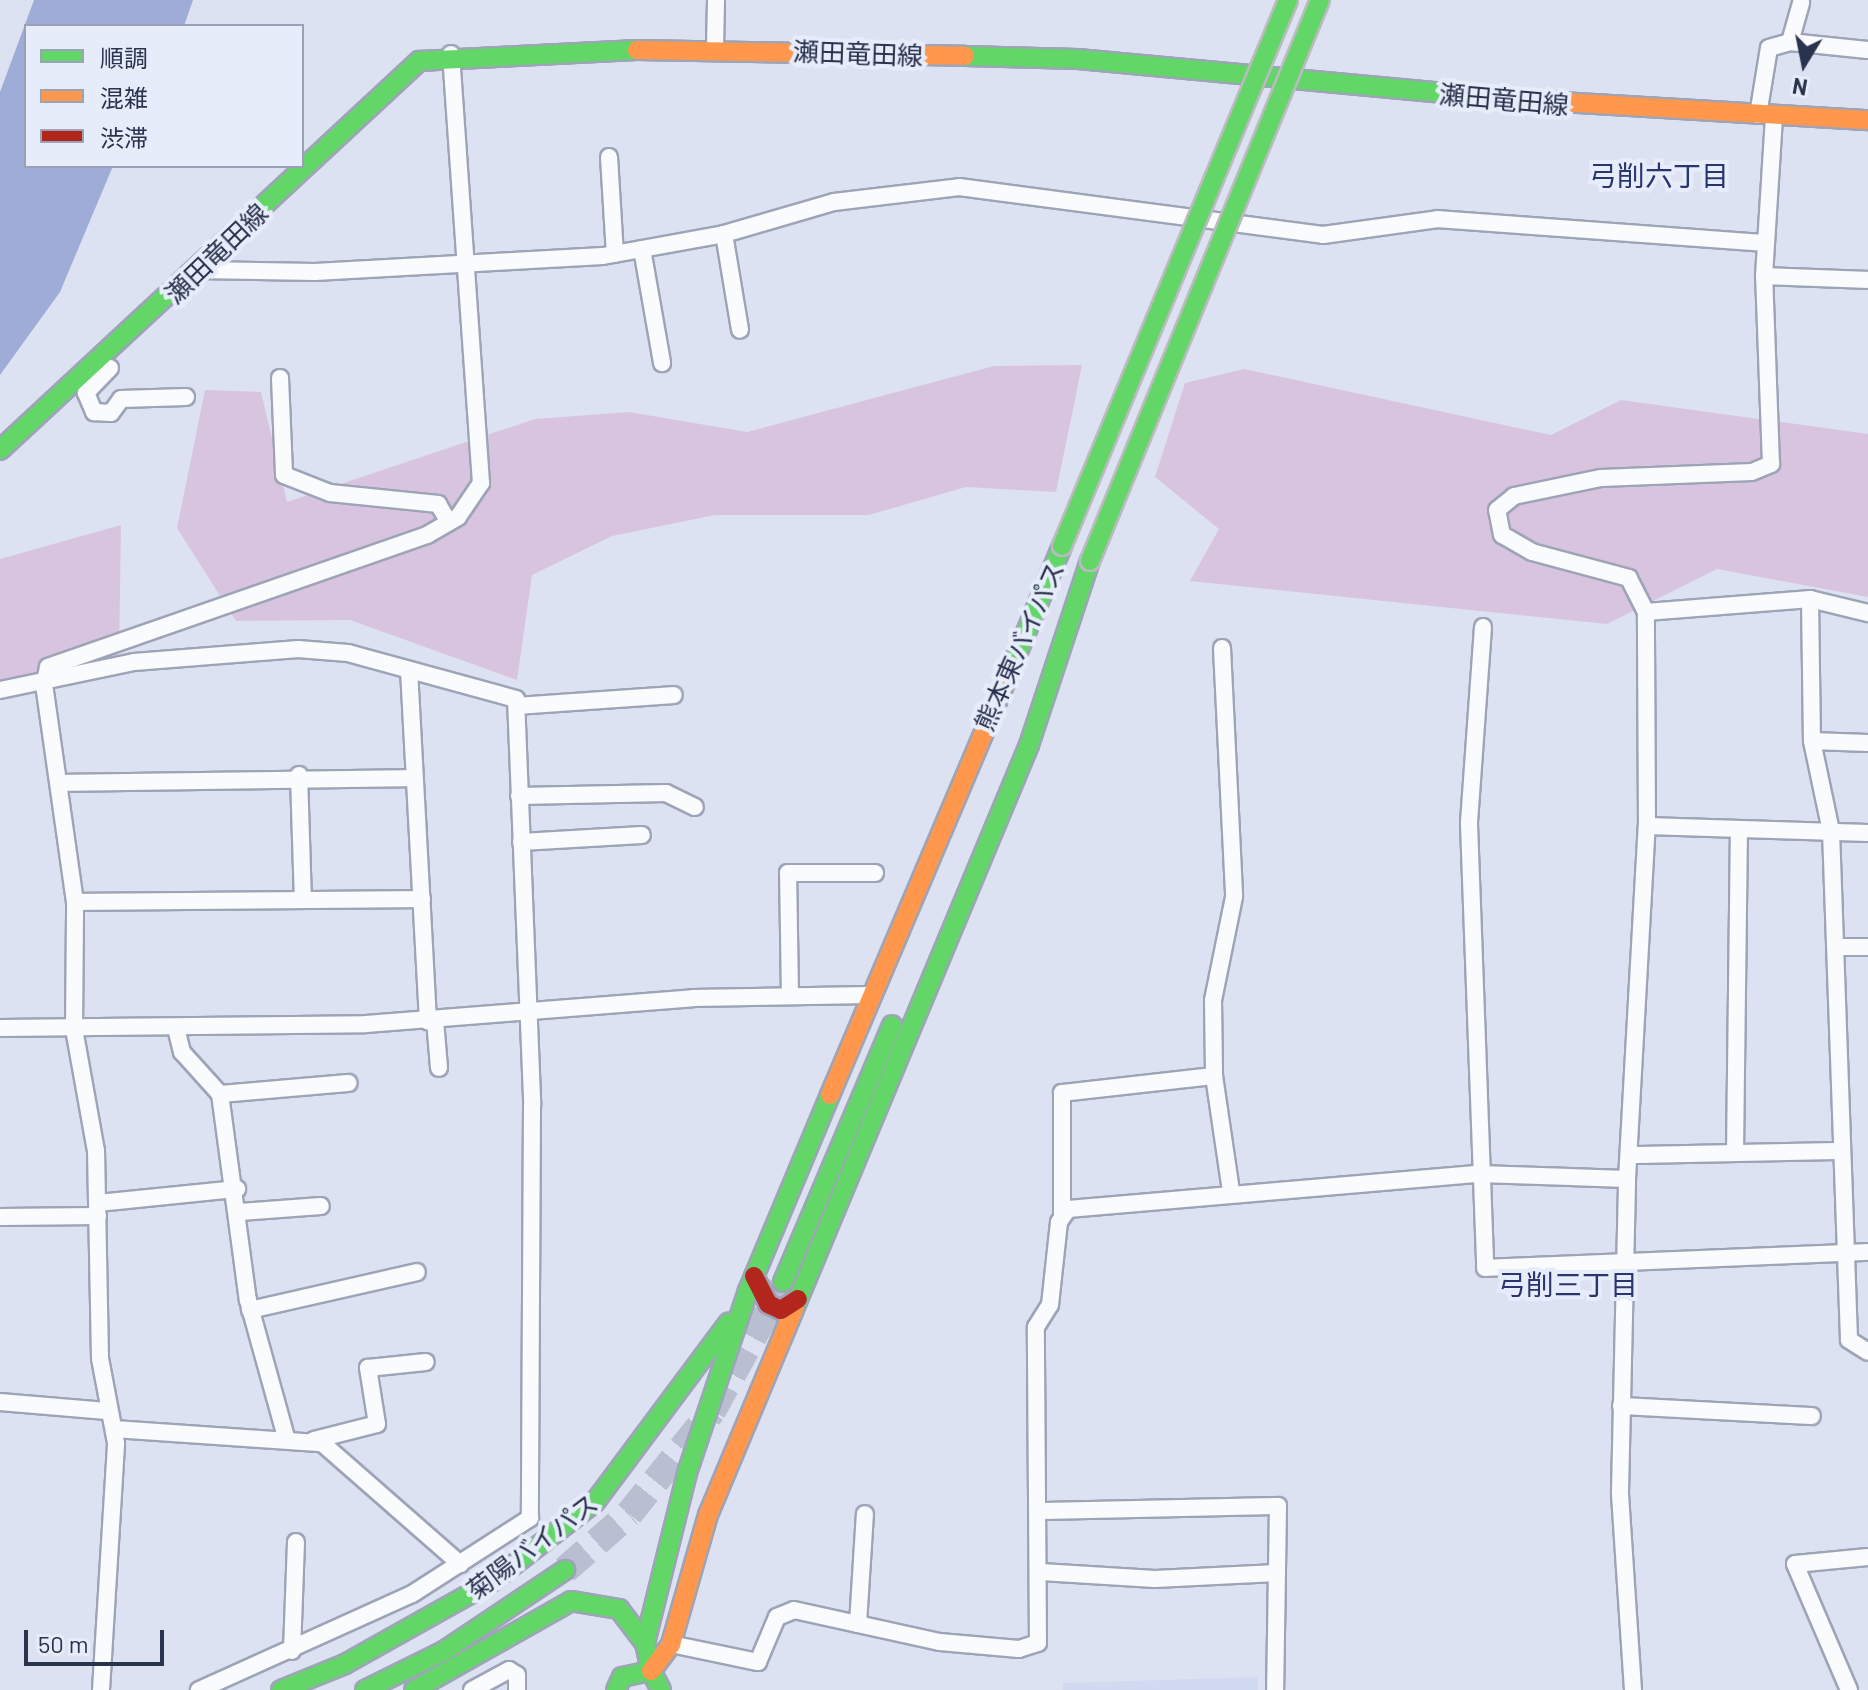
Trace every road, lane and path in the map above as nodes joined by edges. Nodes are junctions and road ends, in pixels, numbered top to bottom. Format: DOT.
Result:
graph roads {
  1 [pos="716,0"];
  2 [pos="1288,0"];
  3 [pos="1320,0"];
  4 [pos="1801,3"];
  5 [pos="1790,42"];
  6 [pos="715,48"];
  7 [pos="1868,50"];
  8 [pos="451,54"];
  9 [pos="1766,116"];
  10 [pos="1868,120"];
  11 [pos="609,157"];
  12 [pos="724,234"];
  13 [pos="237,241"];
  14 [pos="1765,243"];
  15 [pos="642,249"];
  16 [pos="615,254"];
  17 [pos="462,265"];
  18 [pos="202,270"];
  19 [pos="1764,276"];
  20 [pos="1868,280"];
  21 [pos="740,330"];
  22 [pos="662,363"];
  23 [pos="280,378"];
  24 [pos="186,397"];
  25 [pos="0,450"];
  26 [pos="449,522"];
  27 [pos="1090,561"];
  28 [pos="1810,599"];
  29 [pos="1646,612"];
  30 [pos="1868,613"];
  31 [pos="1483,627"];
  32 [pos="1222,648"];
  33 [pos="409,670"];
  34 [pos="44,685"];
  35 [pos="0,690"];
  36 [pos="674,695"];
  37 [pos="517,706"];
  38 [pos="1812,741"];
  39 [pos="1868,743"];
  40 [pos="299,775"];
  41 [pos="414,778"];
  42 [pos="63,783"];
  43 [pos="519,796"];
  44 [pos="695,807"];
  45 [pos="1647,826"];
  46 [pos="1739,830"];
  47 [pos="1831,831"];
  48 [pos="1868,833"];
  49 [pos="642,835"];
  50 [pos="521,842"];
  51 [pos="875,873"];
  52 [pos="422,899"];
  53 [pos="303,900"];
  54 [pos="75,902"];
  55 [pos="1836,947"];
  56 [pos="1868,947"];
  57 [pos="871,995"];
  58 [pos="790,996"];
  59 [pos="527,1010"];
  60 [pos="431,1020"];
  61 [pos="0,1028"];
  62 [pos="176,1028"];
  63 [pos="74,1029"];
  64 [pos="439,1068"];
  65 [pos="1214,1076"];
  66 [pos="349,1083"];
  67 [pos="220,1094"];
  68 [pos="1841,1151"];
  69 [pos="1735,1153"];
  70 [pos="1633,1155"];
  71 [pos="1479,1174"];
  72 [pos="1627,1179"];
  73 [pos="237,1189"];
  74 [pos="1231,1191"];
  75 [pos="321,1206"];
  76 [pos="98,1210"];
  77 [pos="240,1212"];
  78 [pos="1062,1213"];
  79 [pos="0,1217"];
  80 [pos="1844,1252"];
  81 [pos="1868,1252"];
  82 [pos="1624,1265"];
  83 [pos="417,1272"];
  84 [pos="783,1282"];
  85 [pos="751,1284"];
  86 [pos="798,1299"];
  87 [pos="250,1310"];
  88 [pos="1868,1352"];
  89 [pos="426,1362"];
  90 [pos="0,1402"];
  91 [pos="1621,1406"];
  92 [pos="107,1411"];
  93 [pos="1812,1416"];
  94 [pos="114,1429"];
  95 [pos="701,1434"];
  96 [pos="286,1437"];
  97 [pos="314,1440"];
  98 [pos="640,1450"];
  99 [pos="723,1479"];
  100 [pos="1040,1511"];
  101 [pos="865,1514"];
  102 [pos="296,1542"];
  103 [pos="1868,1557"];
  104 [pos="460,1564"];
  105 [pos="565,1570"];
  106 [pos="1041,1572"];
  107 [pos="1277,1573"];
  108 [pos="858,1624"];
  109 [pos="645,1643"];
  110 [pos="671,1644"];
  111 [pos="292,1651"];
  112 [pos="651,1671"];
  113 [pos="101,1690"];
  114 [pos="199,1690"];
  115 [pos="281,1690"];
  116 [pos="365,1690"];
  117 [pos="414,1690"];
  118 [pos="472,1690"];
  119 [pos="517,1690"];
  120 [pos="616,1690"];
  121 [pos="648,1690"];
  122 [pos="661,1690"];
  123 [pos="1275,1690"];
  124 [pos="1633,1690"];
  125 [pos="1849,1690"];
  1 -- 6 [label="street"];
  2 -- 57 [label="main road, 熊本東バイパス, bridge"];
  3 -- 27 [label="main road, 熊本東バイパス, bridge"];
  4 -- 5 [label="street"];
  5 -- 7 [label="street"];
  5 -- 9 [label="street"];
  6 -- 8 [label="main road, 瀬田竜田線"];
  6 -- 9 [label="main road, 瀬田竜田線"];
  8 -- 17 [label="street"];
  8 -- 18 [label="main road, 瀬田竜田線"];
  9 -- 10 [label="main road, 瀬田竜田線"];
  9 -- 14 [label="street"];
  11 -- 16 [label="street"];
  12 -- 14 [label="street"];
  12 -- 15 [label="street"];
  12 -- 21 [label="street"];
  13 -- 18 [label="street"];
  14 -- 19 [label="street"];
  15 -- 16 [label="street"];
  15 -- 22 [label="street"];
  16 -- 17 [label="street"];
  17 -- 18 [label="street"];
  17 -- 26 [label="street"];
  18 -- 24 [label="street"];
  18 -- 25 [label="main road, 瀬田竜田線"];
  19 -- 20 [label="street"];
  19 -- 29 [label="street"];
  23 -- 26 [label="street"];
  26 -- 34 [label="street"];
  27 -- 84 [label="main road, 熊本東バイパス"];
  27 -- 86 [label="main road"];
  28 -- 29 [label="street"];
  28 -- 30 [label="street"];
  28 -- 38 [label="street"];
  29 -- 45 [label="street"];
  31 -- 71 [label="street"];
  32 -- 65 [label="street"];
  33 -- 34 [label="street"];
  33 -- 37 [label="street"];
  33 -- 41 [label="street"];
  34 -- 35 [label="street"];
  34 -- 42 [label="street"];
  36 -- 37 [label="street"];
  37 -- 43 [label="street"];
  38 -- 39 [label="street"];
  38 -- 47 [label="street"];
  40 -- 41 [label="street"];
  40 -- 42 [label="street"];
  40 -- 53 [label="street"];
  41 -- 52 [label="street"];
  42 -- 54 [label="street"];
  43 -- 44 [label="street"];
  43 -- 50 [label="street"];
  45 -- 46 [label="street"];
  45 -- 70 [label="street"];
  46 -- 47 [label="street"];
  46 -- 69 [label="street"];
  47 -- 48 [label="street"];
  47 -- 55 [label="street"];
  49 -- 50 [label="street"];
  50 -- 59 [label="street"];
  51 -- 58 [label="street"];
  52 -- 53 [label="street"];
  52 -- 60 [label="street"];
  53 -- 54 [label="street"];
  54 -- 63 [label="street"];
  55 -- 56 [label="street"];
  55 -- 68 [label="street"];
  57 -- 58 [label="street"];
  57 -- 85 [label="main road, 熊本東バイパス"];
  58 -- 59 [label="street"];
  59 -- 60 [label="street"];
  59 -- 104 [label="street"];
  60 -- 62 [label="street"];
  60 -- 64 [label="street"];
  61 -- 63 [label="street"];
  62 -- 63 [label="street"];
  62 -- 67 [label="street"];
  63 -- 76 [label="street"];
  65 -- 74 [label="street"];
  65 -- 78 [label="street"];
  66 -- 67 [label="street"];
  67 -- 73 [label="street"];
  68 -- 69 [label="street"];
  68 -- 80 [label="street"];
  69 -- 70 [label="street"];
  70 -- 72 [label="street"];
  71 -- 72 [label="street"];
  71 -- 74 [label="street"];
  71 -- 82 [label="street"];
  72 -- 82 [label="street"];
  73 -- 76 [label="street"];
  73 -- 77 [label="street"];
  74 -- 78 [label="street"];
  75 -- 77 [label="street"];
  76 -- 79 [label="street"];
  76 -- 92 [label="street"];
  77 -- 87 [label="street"];
  78 -- 100 [label="street"];
  80 -- 81 [label="street"];
  80 -- 82 [label="street"];
  80 -- 88 [label="street"];
  82 -- 91 [label="street"];
  83 -- 87 [label="street"];
  85 -- 86 [label="main road"];
  85 -- 95 [label="main road"];
  85 -- 98 [label="main road, 菊陽バイパス"];
  86 -- 99 [label="main road"];
  87 -- 96 [label="street"];
  89 -- 97 [label="street"];
  90 -- 92 [label="street"];
  91 -- 93 [label="street"];
  91 -- 124 [label="street"];
  92 -- 94 [label="street"];
  94 -- 96 [label="street"];
  94 -- 113 [label="street"];
  95 -- 98 [label="main road"];
  95 -- 99 [label="main road"];
  95 -- 109 [label="main road"];
  96 -- 97 [label="street"];
  97 -- 104 [label="street"];
  98 -- 115 [label="main road, 菊陽バイパス"];
  99 -- 110 [label="main road"];
  100 -- 106 [label="street"];
  100 -- 107 [label="street"];
  101 -- 108 [label="street"];
  102 -- 111 [label="street"];
  103 -- 125 [label="street"];
  104 -- 111 [label="street"];
  105 -- 116 [label="main road, 菊陽バイパス"];
  106 -- 107 [label="street"];
  106 -- 108 [label="street"];
  107 -- 123 [label="street"];
  108 -- 110 [label="street"];
  109 -- 112 [label="main road"];
  109 -- 117 [label="main road"];
  110 -- 112 [label="main road"];
  111 -- 114 [label="street"];
  112 -- 120 [label="main road"];
  112 -- 121 [label="main road"];
  112 -- 122 [label="main road"];
  118 -- 119 [label="street"];
}
